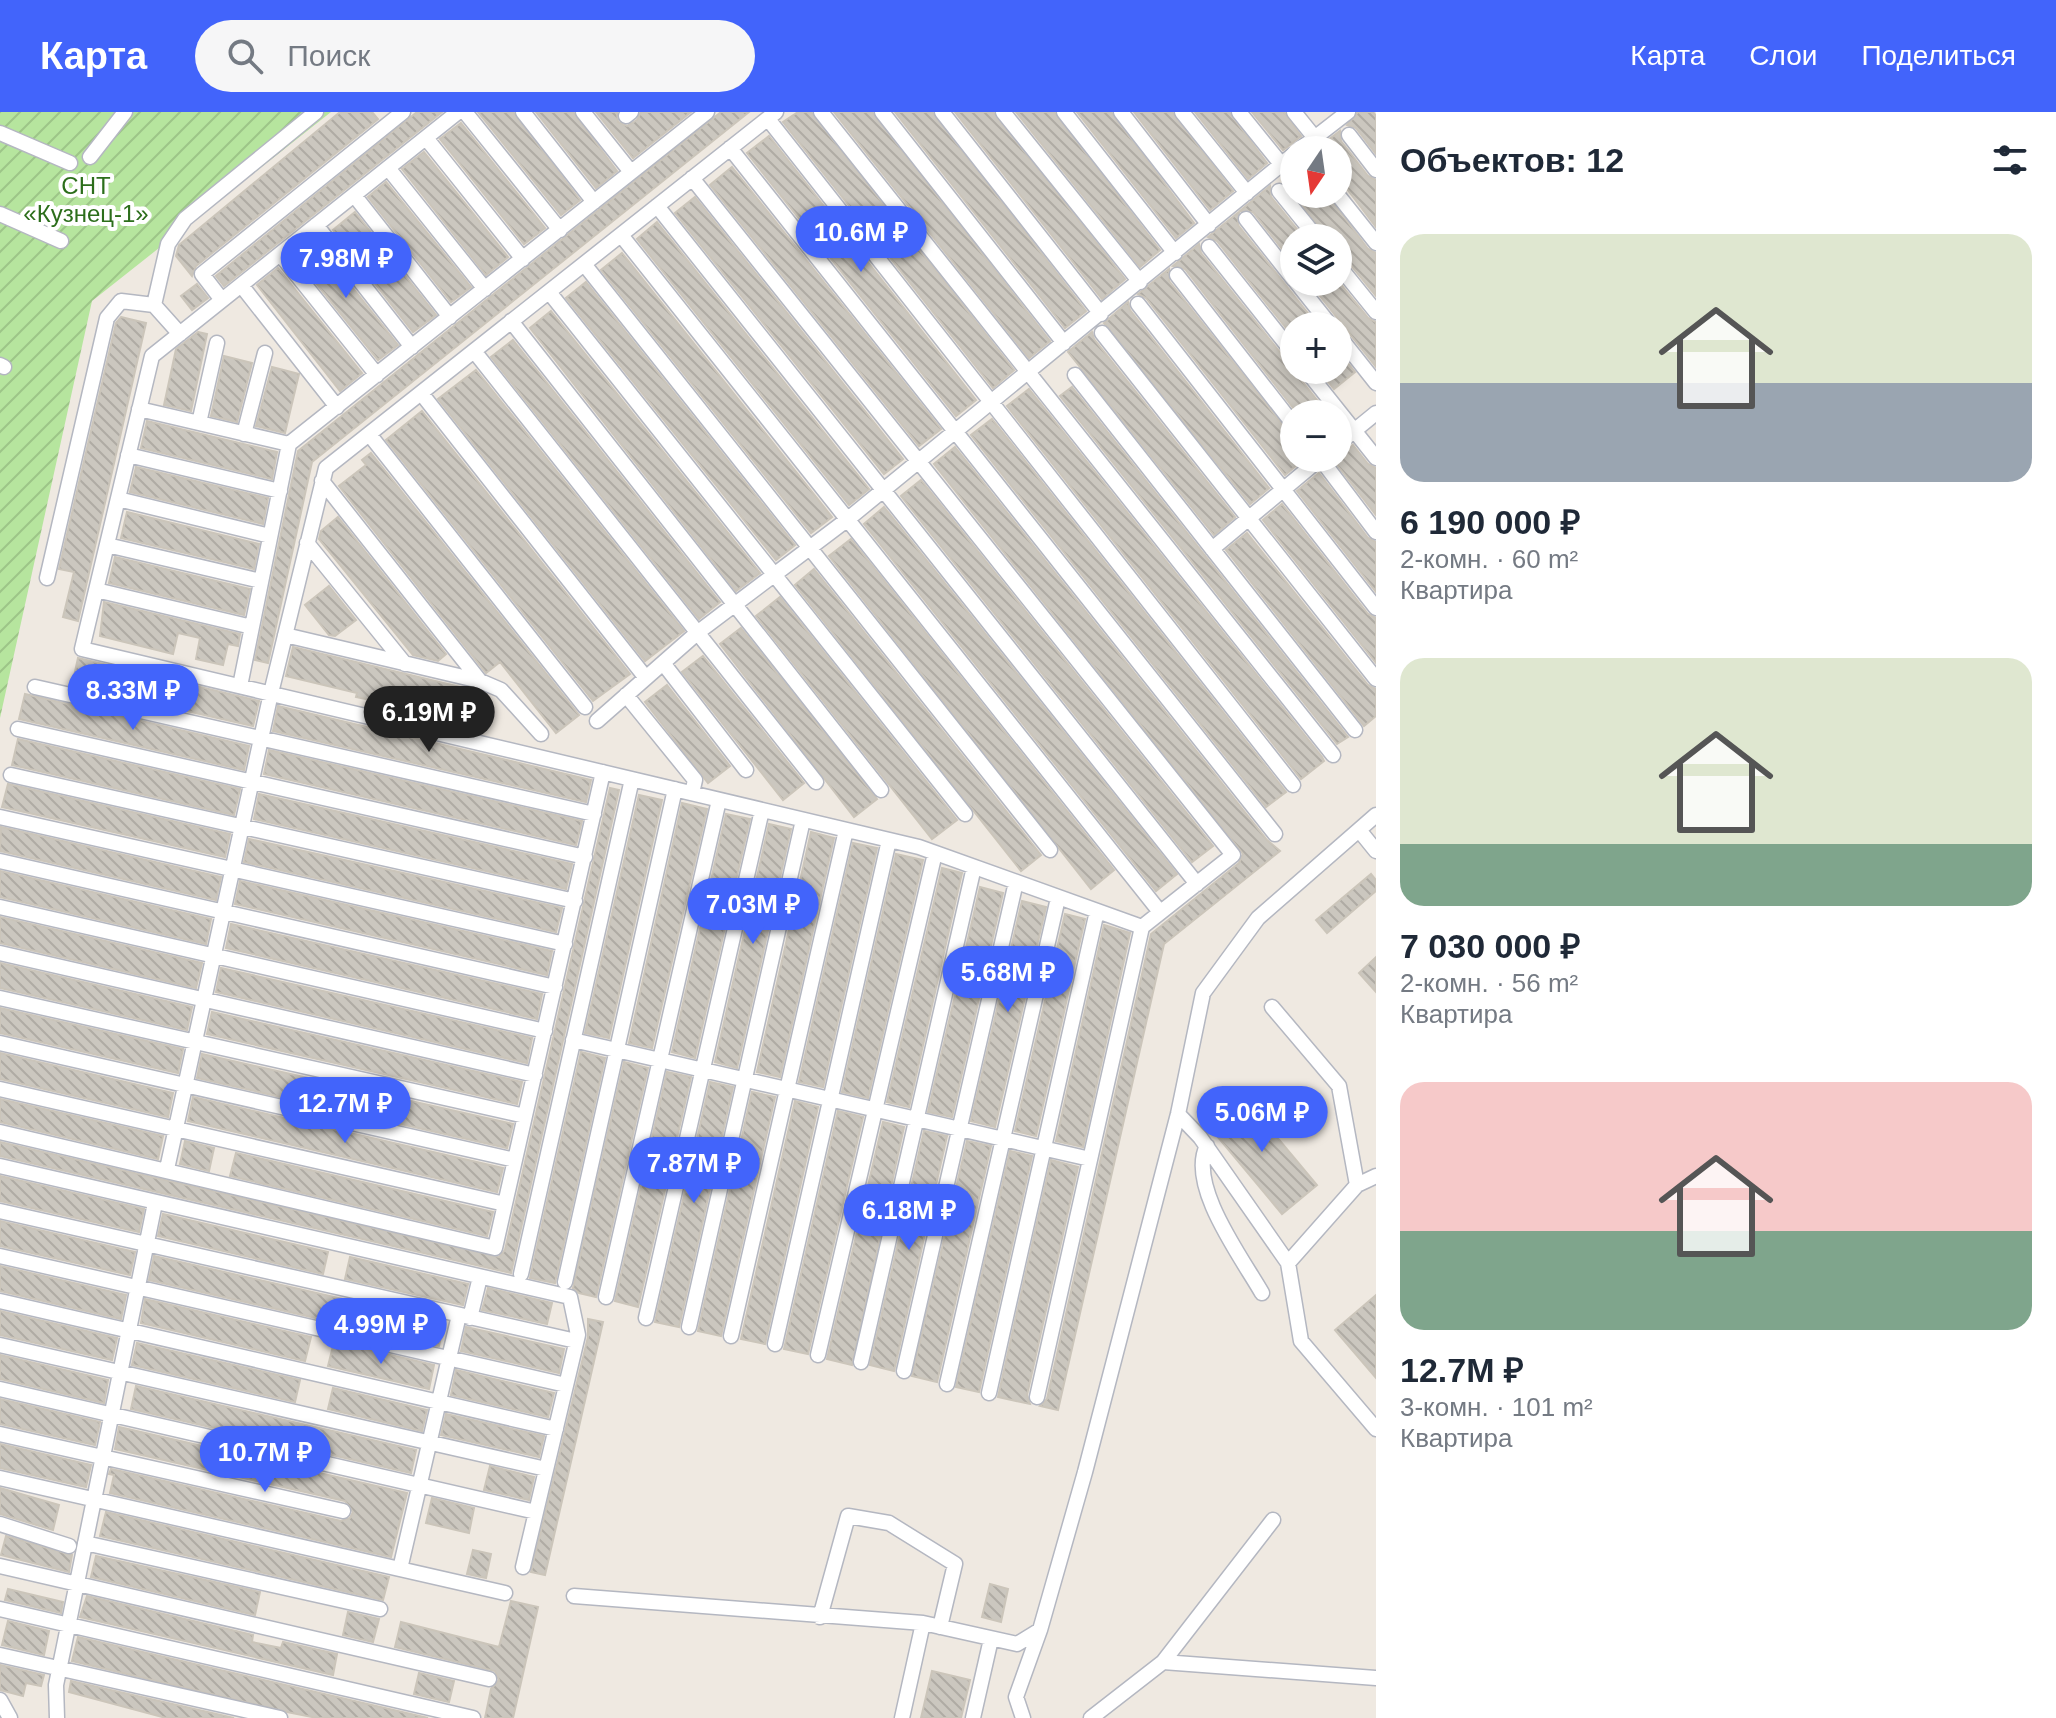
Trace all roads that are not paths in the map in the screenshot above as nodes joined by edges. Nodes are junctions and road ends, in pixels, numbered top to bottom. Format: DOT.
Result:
graph roads {
  1 [pos="125,112"];
  2 [pos="316,112"];
  3 [pos="458,112"];
  4 [pos="465,112"];
  5 [pos="523,112"];
  6 [pos="583,112"];
  7 [pos="821,112"];
  8 [pos="882,112"];
  9 [pos="942,112"];
  10 [pos="1003,112"];
  11 [pos="1064,112"];
  12 [pos="1121,112"];
  13 [pos="1182,112"];
  14 [pos="1239,112"];
  15 [pos="1294,112"];
  16 [pos="1348,112"];
  17 [pos="704,113"];
  18 [pos="393,115"];
  19 [pos="772,115"];
  20 [pos="0,133"];
  21 [pos="1349,135"];
  22 [pos="1313,136"];
  23 [pos="1318,136"];
  24 [pos="426,138"];
  25 [pos="730,148"];
  26 [pos="90,157"];
  27 [pos="70,163"];
  28 [pos="1280,163"];
  29 [pos="1280,165"];
  30 [pos="388,168"];
  31 [pos="1376,170"];
  32 [pos="631,172"];
  33 [pos="692,178"];
  34 [pos="1279,191"];
  35 [pos="1247,193"];
  36 [pos="354,195"];
  37 [pos="594,202"];
  38 [pos="657,206"];
  39 [pos="1348,208"];
  40 [pos="0,214"];
  41 [pos="1246,219"];
  42 [pos="1306,224"];
  43 [pos="316,225"];
  44 [pos="1209,225"];
  45 [pos="560,230"];
  46 [pos="621,235"];
  47 [pos="61,241"];
  48 [pos="1376,243"];
  49 [pos="1209,247"];
  50 [pos="1175,253"];
  51 [pos="280,254"];
  52 [pos="523,259"];
  53 [pos="1280,262"];
  54 [pos="584,264"];
  55 [pos="1177,275"];
  56 [pos="1140,282"];
  57 [pos="1352,282"];
  58 [pos="241,285"];
  59 [pos="485,289"];
  60 [pos="549,292"];
  61 [pos="1307,296"];
  62 [pos="222,300"];
  63 [pos="1138,304"];
  64 [pos="154,305"];
  65 [pos="1320,312"];
  66 [pos="1376,312"];
  67 [pos="1101,314"];
  68 [pos="450,317"];
  69 [pos="511,321"];
  70 [pos="1102,333"];
  71 [pos="180,334"];
  72 [pos="1280,336"];
  73 [pos="217,343"];
  74 [pos="1064,343"];
  75 [pos="412,347"];
  76 [pos="474,351"];
  77 [pos="265,353"];
  78 [pos="1352,353"];
  79 [pos="1026,373"];
  80 [pos="377,375"];
  81 [pos="1075,375"];
  82 [pos="1376,383"];
  83 [pos="1317,384"];
  84 [pos="421,393"];
  85 [pos="990,401"];
  86 [pos="337,407"];
  87 [pos="1280,407"];
  88 [pos="139,409"];
  89 [pos="1376,413"];
  90 [pos="199,423"];
  91 [pos="955,429"];
  92 [pos="1354,430"];
  93 [pos="244,434"];
  94 [pos="369,434"];
  95 [pos="289,444"];
  96 [pos="128,455"];
  97 [pos="1376,458"];
  98 [pos="918,461"];
  99 [pos="1303,472"];
  100 [pos="1331,472"];
  101 [pos="322,481"];
  102 [pos="1283,489"];
  103 [pos="883,490"];
  104 [pos="280,491"];
  105 [pos="118,499"];
  106 [pos="1249,518"];
  107 [pos="848,519"];
  108 [pos="1376,532"];
  109 [pos="270,536"];
  110 [pos="307,543"];
  111 [pos="107,545"];
  112 [pos="811,547"];
  113 [pos="1212,549"];
  114 [pos="774,576"];
  115 [pos="47,578"];
  116 [pos="261,581"];
  117 [pos="96,590"];
  118 [pos="736,604"];
  119 [pos="1376,608"];
  120 [pos="252,627"];
  121 [pos="697,633"];
  122 [pos="285,635"];
  123 [pos="663,663"];
  124 [pos="405,664"];
  125 [pos="646,678"];
  126 [pos="1376,679"];
  127 [pos="480,681"];
  128 [pos="240,686"];
  129 [pos="35,687"];
  130 [pos="271,693"];
  131 [pos="626,695"];
  132 [pos="585,707"];
  133 [pos="597,721"];
  134 [pos="18,729"];
  135 [pos="1355,730"];
  136 [pos="541,734"];
  137 [pos="261,739"];
  138 [pos="1333,755"];
  139 [pos="746,770"];
  140 [pos="603,772"];
  141 [pos="11,775"];
  142 [pos="632,779"];
  143 [pos="252,782"];
  144 [pos="816,782"];
  145 [pos="1293,785"];
  146 [pos="675,789"];
  147 [pos="881,790"];
  148 [pos="692,793"];
  149 [pos="719,800"];
  150 [pos="762,810"];
  151 [pos="594,814"];
  152 [pos="965,814"];
  153 [pos="1376,815"];
  154 [pos="0,817"];
  155 [pos="803,820"];
  156 [pos="242,826"];
  157 [pos="846,830"];
  158 [pos="1359,830"];
  159 [pos="1275,834"];
  160 [pos="889,840"];
  161 [pos="1050,850"];
  162 [pos="1376,851"];
  163 [pos="935,853"];
  164 [pos="585,857"];
  165 [pos="0,861"];
  166 [pos="974,867"];
  167 [pos="233,870"];
  168 [pos="1016,882"];
  169 [pos="1197,884"];
  170 [pos="1058,898"];
  171 [pos="575,901"];
  172 [pos="0,907"];
  173 [pos="223,911"];
  174 [pos="1097,911"];
  175 [pos="1160,912"];
  176 [pos="1142,927"];
  177 [pos="565,944"];
  178 [pos="0,953"];
  179 [pos="214,956"];
  180 [pos="555,987"];
  181 [pos="0,998"];
  182 [pos="204,1000"];
  183 [pos="1272,1007"];
  184 [pos="545,1031"];
  185 [pos="573,1040"];
  186 [pos="195,1042"];
  187 [pos="0,1043"];
  188 [pos="617,1050"];
  189 [pos="659,1060"];
  190 [pos="703,1069"];
  191 [pos="535,1075"];
  192 [pos="744,1079"];
  193 [pos="186,1085"];
  194 [pos="0,1089"];
  195 [pos="788,1089"];
  196 [pos="828,1099"];
  197 [pos="874,1109"];
  198 [pos="1178,1114"];
  199 [pos="525,1116"];
  200 [pos="916,1119"];
  201 [pos="959,1129"];
  202 [pos="176,1130"];
  203 [pos="0,1132"];
  204 [pos="1003,1139"];
  205 [pos="1207,1146"];
  206 [pos="1045,1149"];
  207 [pos="1090,1159"];
  208 [pos="515,1160"];
  209 [pos="0,1166"];
  210 [pos="167,1169"];
  211 [pos="1376,1176"];
  212 [pos="1357,1185"];
  213 [pos="155,1203"];
  214 [pos="505,1204"];
  215 [pos="0,1211"];
  216 [pos="146,1244"];
  217 [pos="0,1256"];
  218 [pos="1288,1263"];
  219 [pos="521,1274"];
  220 [pos="480,1277"];
  221 [pos="565,1282"];
  222 [pos="137,1287"];
  223 [pos="1262,1293"];
  224 [pos="606,1297"];
  225 [pos="0,1301"];
  226 [pos="464,1316"];
  227 [pos="646,1318"];
  228 [pos="689,1327"];
  229 [pos="129,1330"];
  230 [pos="731,1336"];
  231 [pos="576,1341"];
  232 [pos="775,1344"];
  233 [pos="0,1345"];
  234 [pos="818,1355"];
  235 [pos="448,1358"];
  236 [pos="861,1362"];
  237 [pos="904,1371"];
  238 [pos="120,1372"];
  239 [pos="947,1384"];
  240 [pos="566,1385"];
  241 [pos="0,1389"];
  242 [pos="989,1393"];
  243 [pos="1037,1397"];
  244 [pos="438,1401"];
  245 [pos="111,1414"];
  246 [pos="556,1429"];
  247 [pos="1376,1429"];
  248 [pos="0,1434"];
  249 [pos="428,1442"];
  250 [pos="103,1457"];
  251 [pos="546,1469"];
  252 [pos="0,1478"];
  253 [pos="418,1484"];
  254 [pos="94,1499"];
  255 [pos="343,1511"];
  256 [pos="536,1512"];
  257 [pos="1273,1520"];
  258 [pos="0,1524"];
  259 [pos="85,1543"];
  260 [pos="69,1546"];
  261 [pos="0,1566"];
  262 [pos="523,1567"];
  263 [pos="400,1569"];
  264 [pos="77,1584"];
  265 [pos="505,1593"];
  266 [pos="574,1596"];
  267 [pos="0,1609"];
  268 [pos="380,1609"];
  269 [pos="820,1617"];
  270 [pos="923,1623"];
  271 [pos="68,1625"];
  272 [pos="940,1627"];
  273 [pos="1040,1630"];
  274 [pos="991,1639"];
  275 [pos="0,1655"];
  276 [pos="1163,1662"];
  277 [pos="59,1668"];
  278 [pos="1376,1678"];
  279 [pos="489,1679"];
  280 [pos="0,1700"];
  281 [pos="10,1718"];
  282 [pos="57,1718"];
  283 [pos="280,1718"];
  284 [pos="473,1718"];
  285 [pos="902,1718"];
  286 [pos="973,1718"];
  287 [pos="1023,1718"];
  288 [pos="1091,1718"];
  1 -- 26 [label="street"];
  2 -- 64 [label="street"];
  3 -- 24 [label="street"];
  4 -- 45 [label="street"];
  5 -- 37 [label="street"];
  6 -- 32 [label="street"];
  7 -- 79 [label="street"];
  8 -- 74 [label="street"];
  9 -- 67 [label="street"];
  10 -- 56 [label="street"];
  11 -- 50 [label="street"];
  12 -- 44 [label="street"];
  13 -- 35 [label="street"];
  14 -- 28 [label="street"];
  15 -- 22 [label="street"];
  16 -- 23 [label="street"];
  17 -- 32 [label="street"];
  18 -- 62 [label="street"];
  19 -- 25 [label="street"];
  19 -- 85 [label="street"];
  20 -- 27 [label="street"];
  21 -- 31 [label="street"];
  24 -- 30 [label="street"];
  24 -- 52 [label="street"];
  25 -- 33 [label="street"];
  25 -- 91 [label="street"];
  29 -- 35 [label="street"];
  30 -- 36 [label="street"];
  30 -- 59 [label="street"];
  32 -- 37 [label="street"];
  33 -- 38 [label="street"];
  33 -- 98 [label="street"];
  34 -- 42 [label="street"];
  35 -- 44 [label="street"];
  36 -- 43 [label="street"];
  36 -- 68 [label="street"];
  37 -- 45 [label="street"];
  38 -- 46 [label="street"];
  38 -- 103 [label="street"];
  39 -- 48 [label="street"];
  40 -- 47 [label="street"];
  41 -- 53 [label="street"];
  43 -- 51 [label="street"];
  43 -- 75 [label="street"];
  44 -- 50 [label="street"];
  45 -- 52 [label="street"];
  46 -- 54 [label="street"];
  46 -- 107 [label="street"];
  49 -- 72 [label="street"];
  50 -- 56 [label="street"];
  51 -- 58 [label="street"];
  51 -- 80 [label="street"];
  52 -- 59 [label="street"];
  54 -- 60 [label="street"];
  54 -- 112 [label="street"];
  55 -- 87 [label="street"];
  56 -- 67 [label="street"];
  57 -- 66 [label="street"];
  58 -- 62 [label="street"];
  58 -- 86 [label="street"];
  59 -- 68 [label="street"];
  60 -- 69 [label="street"];
  60 -- 114 [label="street"];
  61 -- 65 [label="street"];
  62 -- 71 [label="street"];
  63 -- 102 [label="street"];
  64 -- 71 [label="street"];
  64 -- 115 [label="street"];
  67 -- 74 [label="street"];
  68 -- 75 [label="street"];
  69 -- 76 [label="street"];
  69 -- 118 [label="street"];
  70 -- 106 [label="street"];
  71 -- 88 [label="street"];
  73 -- 90 [label="street"];
  74 -- 79 [label="street"];
  75 -- 80 [label="street"];
  76 -- 84 [label="street"];
  76 -- 121 [label="street"];
  77 -- 93 [label="street"];
  78 -- 82 [label="street"];
  79 -- 85 [label="street"];
  79 -- 138 [label="street"];
  80 -- 86 [label="street"];
  81 -- 113 [label="street"];
  83 -- 92 [label="street"];
  84 -- 94 [label="street"];
  84 -- 125 [label="street"];
  85 -- 91 [label="street"];
  85 -- 145 [label="street"];
  86 -- 95 [label="street"];
  88 -- 90 [label="street"];
  88 -- 96 [label="street"];
  89 -- 92 [label="street"];
  90 -- 93 [label="street"];
  91 -- 98 [label="street"];
  91 -- 159 [label="street"];
  92 -- 97 [label="street"];
  93 -- 95 [label="street"];
  94 -- 101 [label="street"];
  94 -- 132 [label="street"];
  95 -- 104 [label="street"];
  96 -- 104 [label="street"];
  96 -- 105 [label="street"];
  98 -- 103 [label="street"];
  98 -- 169 [label="street"];
  99 -- 102 [label="street"];
  100 -- 108 [label="street"];
  101 -- 110 [label="street"];
  101 -- 127 [label="street"];
  102 -- 106 [label="street"];
  102 -- 119 [label="street"];
  103 -- 107 [label="street"];
  103 -- 169 [label="street"];
  104 -- 109 [label="street"];
  105 -- 109 [label="street"];
  105 -- 111 [label="street"];
  106 -- 113 [label="street"];
  106 -- 126 [label="street"];
  107 -- 112 [label="street"];
  107 -- 175 [label="street"];
  109 -- 116 [label="street"];
  110 -- 122 [label="street"];
  110 -- 124 [label="street"];
  111 -- 116 [label="street"];
  111 -- 117 [label="street"];
  112 -- 114 [label="street"];
  112 -- 161 [label="street"];
  113 -- 135 [label="street"];
  114 -- 118 [label="street"];
  114 -- 152 [label="street"];
  116 -- 120 [label="street"];
  117 -- 120 [label="street"];
  117 -- 128 [label="street"];
  118 -- 121 [label="street"];
  118 -- 147 [label="street"];
  120 -- 128 [label="street"];
  121 -- 123 [label="street"];
  121 -- 144 [label="street"];
  122 -- 124 [label="street"];
  122 -- 130 [label="street"];
  123 -- 125 [label="street"];
  123 -- 139 [label="street"];
  124 -- 127 [label="street"];
  125 -- 131 [label="street"];
  127 -- 136 [label="street"];
  128 -- 130 [label="street"];
  129 -- 137 [label="street"];
  130 -- 137 [label="street"];
  130 -- 140 [label="street"];
  131 -- 133 [label="street"];
  131 -- 148 [label="street"];
  134 -- 143 [label="street"];
  137 -- 143 [label="street"];
  137 -- 151 [label="street"];
  140 -- 142 [label="street"];
  140 -- 151 [label="street"];
  141 -- 156 [label="street"];
  142 -- 146 [label="street"];
  142 -- 185 [label="street"];
  143 -- 156 [label="street"];
  143 -- 164 [label="street"];
  146 -- 148 [label="street"];
  146 -- 188 [label="street"];
  148 -- 149 [label="street"];
  149 -- 150 [label="street"];
  149 -- 189 [label="street"];
  150 -- 155 [label="street"];
  150 -- 190 [label="street"];
  151 -- 164 [label="street"];
  153 -- 158 [label="street"];
  154 -- 167 [label="street"];
  155 -- 157 [label="street"];
  155 -- 192 [label="street"];
  156 -- 167 [label="street"];
  156 -- 171 [label="street"];
  157 -- 160 [label="street"];
  157 -- 195 [label="street"];
  158 -- 162 [label="street"];
  158 -- 198 [label="street"];
  160 -- 163 [label="street"];
  160 -- 196 [label="street"];
  163 -- 166 [label="street"];
  163 -- 197 [label="street"];
  164 -- 171 [label="street"];
  165 -- 173 [label="street"];
  166 -- 168 [label="street"];
  166 -- 200 [label="street"];
  167 -- 173 [label="street"];
  167 -- 177 [label="street"];
  168 -- 170 [label="street"];
  168 -- 201 [label="street"];
  169 -- 175 [label="street"];
  170 -- 174 [label="street"];
  170 -- 204 [label="street"];
  171 -- 177 [label="street"];
  172 -- 179 [label="street"];
  173 -- 179 [label="street"];
  173 -- 180 [label="street"];
  174 -- 176 [label="street"];
  174 -- 206 [label="street"];
  175 -- 176 [label="street"];
  176 -- 207 [label="street"];
  177 -- 180 [label="street"];
  178 -- 182 [label="street"];
  179 -- 182 [label="street"];
  179 -- 184 [label="street"];
  180 -- 184 [label="street"];
  181 -- 186 [label="street"];
  182 -- 186 [label="street"];
  182 -- 191 [label="street"];
  183 -- 212 [label="street"];
  184 -- 191 [label="street"];
  185 -- 188 [label="street"];
  185 -- 219 [label="street"];
  186 -- 193 [label="street"];
  186 -- 199 [label="street"];
  187 -- 193 [label="street"];
  188 -- 189 [label="street"];
  188 -- 221 [label="street"];
  189 -- 190 [label="street"];
  189 -- 224 [label="street"];
  190 -- 192 [label="street"];
  190 -- 227 [label="street"];
  191 -- 199 [label="street"];
  192 -- 195 [label="street"];
  192 -- 228 [label="street"];
  193 -- 202 [label="street"];
  193 -- 208 [label="street"];
  194 -- 202 [label="street"];
  195 -- 196 [label="street"];
  195 -- 230 [label="street"];
  196 -- 197 [label="street"];
  196 -- 232 [label="street"];
  197 -- 200 [label="street"];
  197 -- 234 [label="street"];
  198 -- 205 [label="street"];
  198 -- 273 [label="street"];
  199 -- 208 [label="street"];
  200 -- 201 [label="street"];
  200 -- 236 [label="street"];
  201 -- 204 [label="street"];
  201 -- 237 [label="street"];
  202 -- 210 [label="street"];
  202 -- 214 [label="street"];
  203 -- 210 [label="street"];
  204 -- 206 [label="street"];
  204 -- 239 [label="street"];
  205 -- 218 [label="street"];
  205 -- 223 [label="street"];
  206 -- 207 [label="street"];
  206 -- 242 [label="street"];
  207 -- 243 [label="street"];
  208 -- 214 [label="street"];
  209 -- 213 [label="street"];
  210 -- 214 [label="street"];
  211 -- 212 [label="street"];
  212 -- 218 [label="street"];
  213 -- 216 [label="street"];
  213 -- 220 [label="street"];
  215 -- 216 [label="street"];
  216 -- 222 [label="street"];
  216 -- 226 [label="street"];
  217 -- 222 [label="street"];
  218 -- 247 [label="street"];
  220 -- 226 [label="street"];
  220 -- 231 [label="street"];
  222 -- 229 [label="street"];
  222 -- 235 [label="street"];
  225 -- 229 [label="street"];
  226 -- 231 [label="street"];
  226 -- 235 [label="street"];
  229 -- 238 [label="street"];
  229 -- 244 [label="street"];
  231 -- 240 [label="street"];
  233 -- 238 [label="street"];
  235 -- 240 [label="street"];
  235 -- 244 [label="street"];
  238 -- 245 [label="street"];
  238 -- 249 [label="street"];
  240 -- 246 [label="street"];
  241 -- 245 [label="street"];
  244 -- 246 [label="street"];
  244 -- 249 [label="street"];
  245 -- 250 [label="street"];
  245 -- 253 [label="street"];
  246 -- 251 [label="street"];
  248 -- 250 [label="street"];
  249 -- 251 [label="street"];
  249 -- 253 [label="street"];
  250 -- 254 [label="street"];
  250 -- 255 [label="street"];
  251 -- 256 [label="street"];
  252 -- 254 [label="street"];
  253 -- 256 [label="street"];
  253 -- 263 [label="street"];
  254 -- 259 [label="street"];
  254 -- 263 [label="street"];
  256 -- 262 [label="street"];
  257 -- 276 [label="street"];
  258 -- 260 [label="street"];
  259 -- 264 [label="street"];
  259 -- 268 [label="street"];
  261 -- 264 [label="street"];
  263 -- 265 [label="street"];
  264 -- 271 [label="street"];
  264 -- 279 [label="street"];
  266 -- 269 [label="street"];
  267 -- 271 [label="street"];
  269 -- 270 [label="street"];
  269 -- 272 [label="street"];
  270 -- 272 [label="street"];
  270 -- 285 [label="street"];
  271 -- 277 [label="street"];
  271 -- 284 [label="street"];
  272 -- 274 [label="street"];
  273 -- 274 [label="street"];
  273 -- 287 [label="street"];
  274 -- 286 [label="street"];
  275 -- 277 [label="street"];
  276 -- 278 [label="street"];
  276 -- 288 [label="street"];
  277 -- 282 [label="street"];
  277 -- 283 [label="street"];
  280 -- 281 [label="street"];
}
